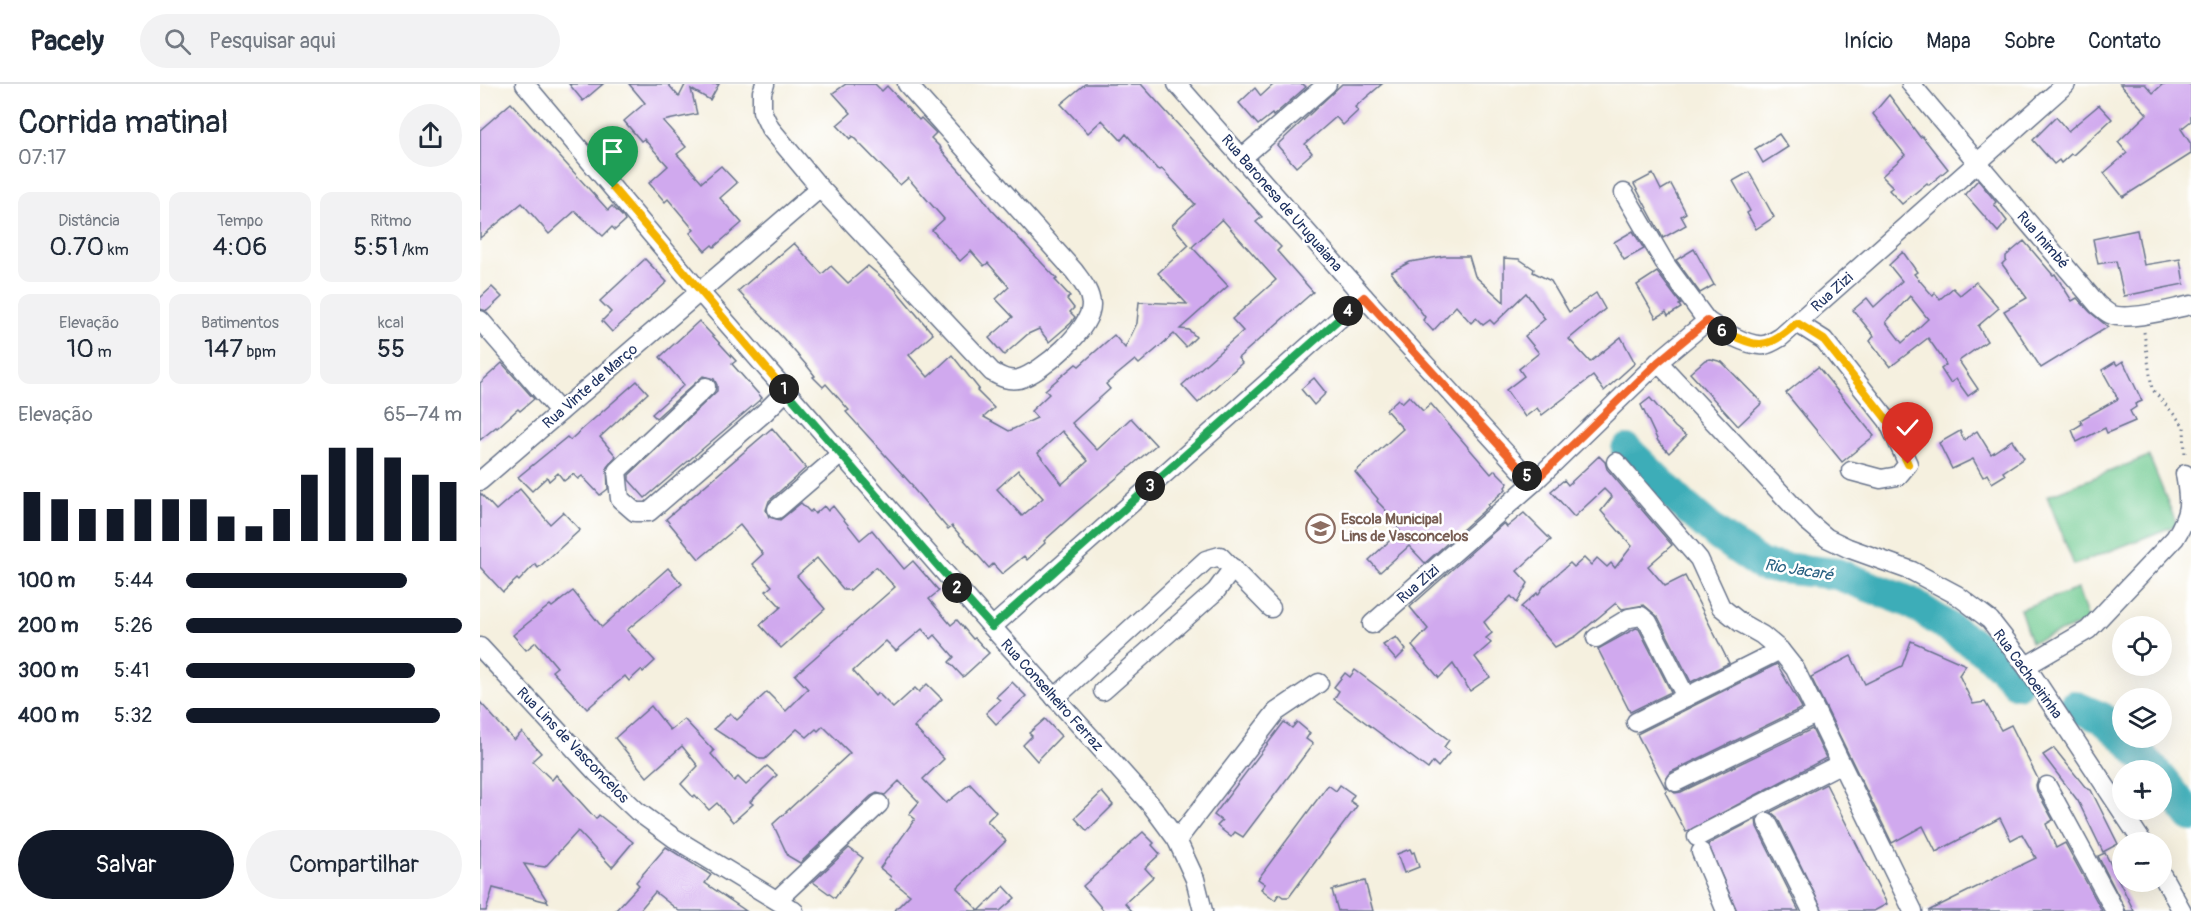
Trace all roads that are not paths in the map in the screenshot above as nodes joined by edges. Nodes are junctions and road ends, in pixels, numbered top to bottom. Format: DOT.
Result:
graph roads {
  1 [pos="525,84"];
  2 [pos="765,84"];
  3 [pos="907,84"];
  4 [pos="1177,84"];
  5 [pos="1327,84"];
  6 [pos="1911,84"];
  7 [pos="2066,84"];
  8 [pos="1243,157"];
  9 [pos="1976,162"];
  10 [pos="820,188"];
  11 [pos="1624,193"];
  12 [pos="700,292"];
  13 [pos="1364,297"];
  14 [pos="2191,305"];
  15 [pos="480,320"];
  16 [pos="1707,321"];
  17 [pos="1797,323"];
  18 [pos="1658,362"];
  19 [pos="706,387"];
  20 [pos="786,391"];
  21 [pos="560,412"];
  22 [pos="841,454"];
  23 [pos="1616,462"];
  24 [pos="1851,471"];
  25 [pos="2185,474"];
  26 [pos="480,481"];
  27 [pos="1533,483"];
  28 [pos="777,509"];
  29 [pos="1233,568"];
  30 [pos="1271,608"];
  31 [pos="1372,624"];
  32 [pos="992,627"];
  33 [pos="1596,638"];
  34 [pos="480,647"];
  35 [pos="1780,650"];
  36 [pos="2026,666"];
  37 [pos="1319,684"];
  38 [pos="1103,691"];
  39 [pos="1686,697"];
  40 [pos="1055,698"];
  41 [pos="1814,710"];
  42 [pos="1636,722"];
  43 [pos="1840,764"];
  44 [pos="1675,777"];
  45 [pos="2047,786"];
  46 [pos="879,804"];
  47 [pos="1767,822"];
  48 [pos="2136,832"];
  49 [pos="1177,840"];
  50 [pos="2171,892"];
  51 [pos="777,900"];
  52 [pos="794,911"];
  53 [pos="1203,911"];
  54 [pos="1726,911"];
  55 [pos="1812,911"];
  56 [pos="1913,911"];
  57 [pos="2115,911"];
  58 [pos="2182,911"];
  1 -- 12 [label="street, Rua Conselheiro Ferraz"];
  2 -- 10 [label="street"];
  3 -- 10 [label="street"];
  4 -- 8 [label="street, Rua Baronesa de Uruguaiana"];
  5 -- 8 [label="street"];
  6 -- 9 [label="street, Rua Inimbé"];
  7 -- 9 [label="street, Rua Zizi"];
  8 -- 13 [label="street, Rua Baronesa de Uruguaiana"];
  9 -- 14 [label="street, Rua Inimbé"];
  9 -- 17 [label="street, Rua Zizi"];
  10 -- 12 [label="street, Rua Vinte de Março"];
  11 -- 16 [label="street"];
  12 -- 20 [label="street, Rua Conselheiro Ferraz"];
  12 -- 21 [label="street, Rua Vinte de Março"];
  13 -- 27 [label="street, Rua Baronesa de Uruguaiana"];
  13 -- 32 [label="street"];
  15 -- 21 [label="street"];
  16 -- 17 [label="street, Rua Zizi"];
  16 -- 18 [label="street, Rua Zizi"];
  17 -- 24 [label="street"];
  18 -- 27 [label="street, Rua Zizi"];
  18 -- 36 [label="street, Rua Cachoeirinha"];
  19 -- 20 [label="street"];
  20 -- 22 [label="street, Rua Conselheiro Ferraz"];
  21 -- 26 [label="street, Rua Vinte de Março"];
  22 -- 28 [label="street"];
  22 -- 32 [label="street, Rua Conselheiro Ferraz"];
  23 -- 35 [label="street"];
  25 -- 36 [label="street"];
  27 -- 31 [label="street, Rua Zizi"];
  29 -- 30 [label="street"];
  29 -- 38 [label="street"];
  29 -- 40 [label="street"];
  32 -- 40 [label="street, Rua Conselheiro Ferraz"];
  33 -- 39 [label="street"];
  34 -- 51 [label="street, Rua Lins de Vasconcelos"];
  35 -- 39 [label="street"];
  35 -- 41 [label="street"];
  36 -- 48 [label="street, Rua Cachoeirinha"];
  37 -- 49 [label="street"];
  39 -- 42 [label="street"];
  40 -- 49 [label="street, Rua Conselheiro Ferraz"];
  41 -- 43 [label="street"];
  41 -- 44 [label="street"];
  43 -- 54 [label="street"];
  43 -- 56 [label="street"];
  45 -- 57 [label="street"];
  46 -- 51 [label="street"];
  47 -- 55 [label="street"];
  49 -- 53 [label="street, Rua Conselheiro Ferraz"];
  50 -- 58 [label="street"];
  51 -- 52 [label="street, Rua Lins de Vasconcelos"];
}
